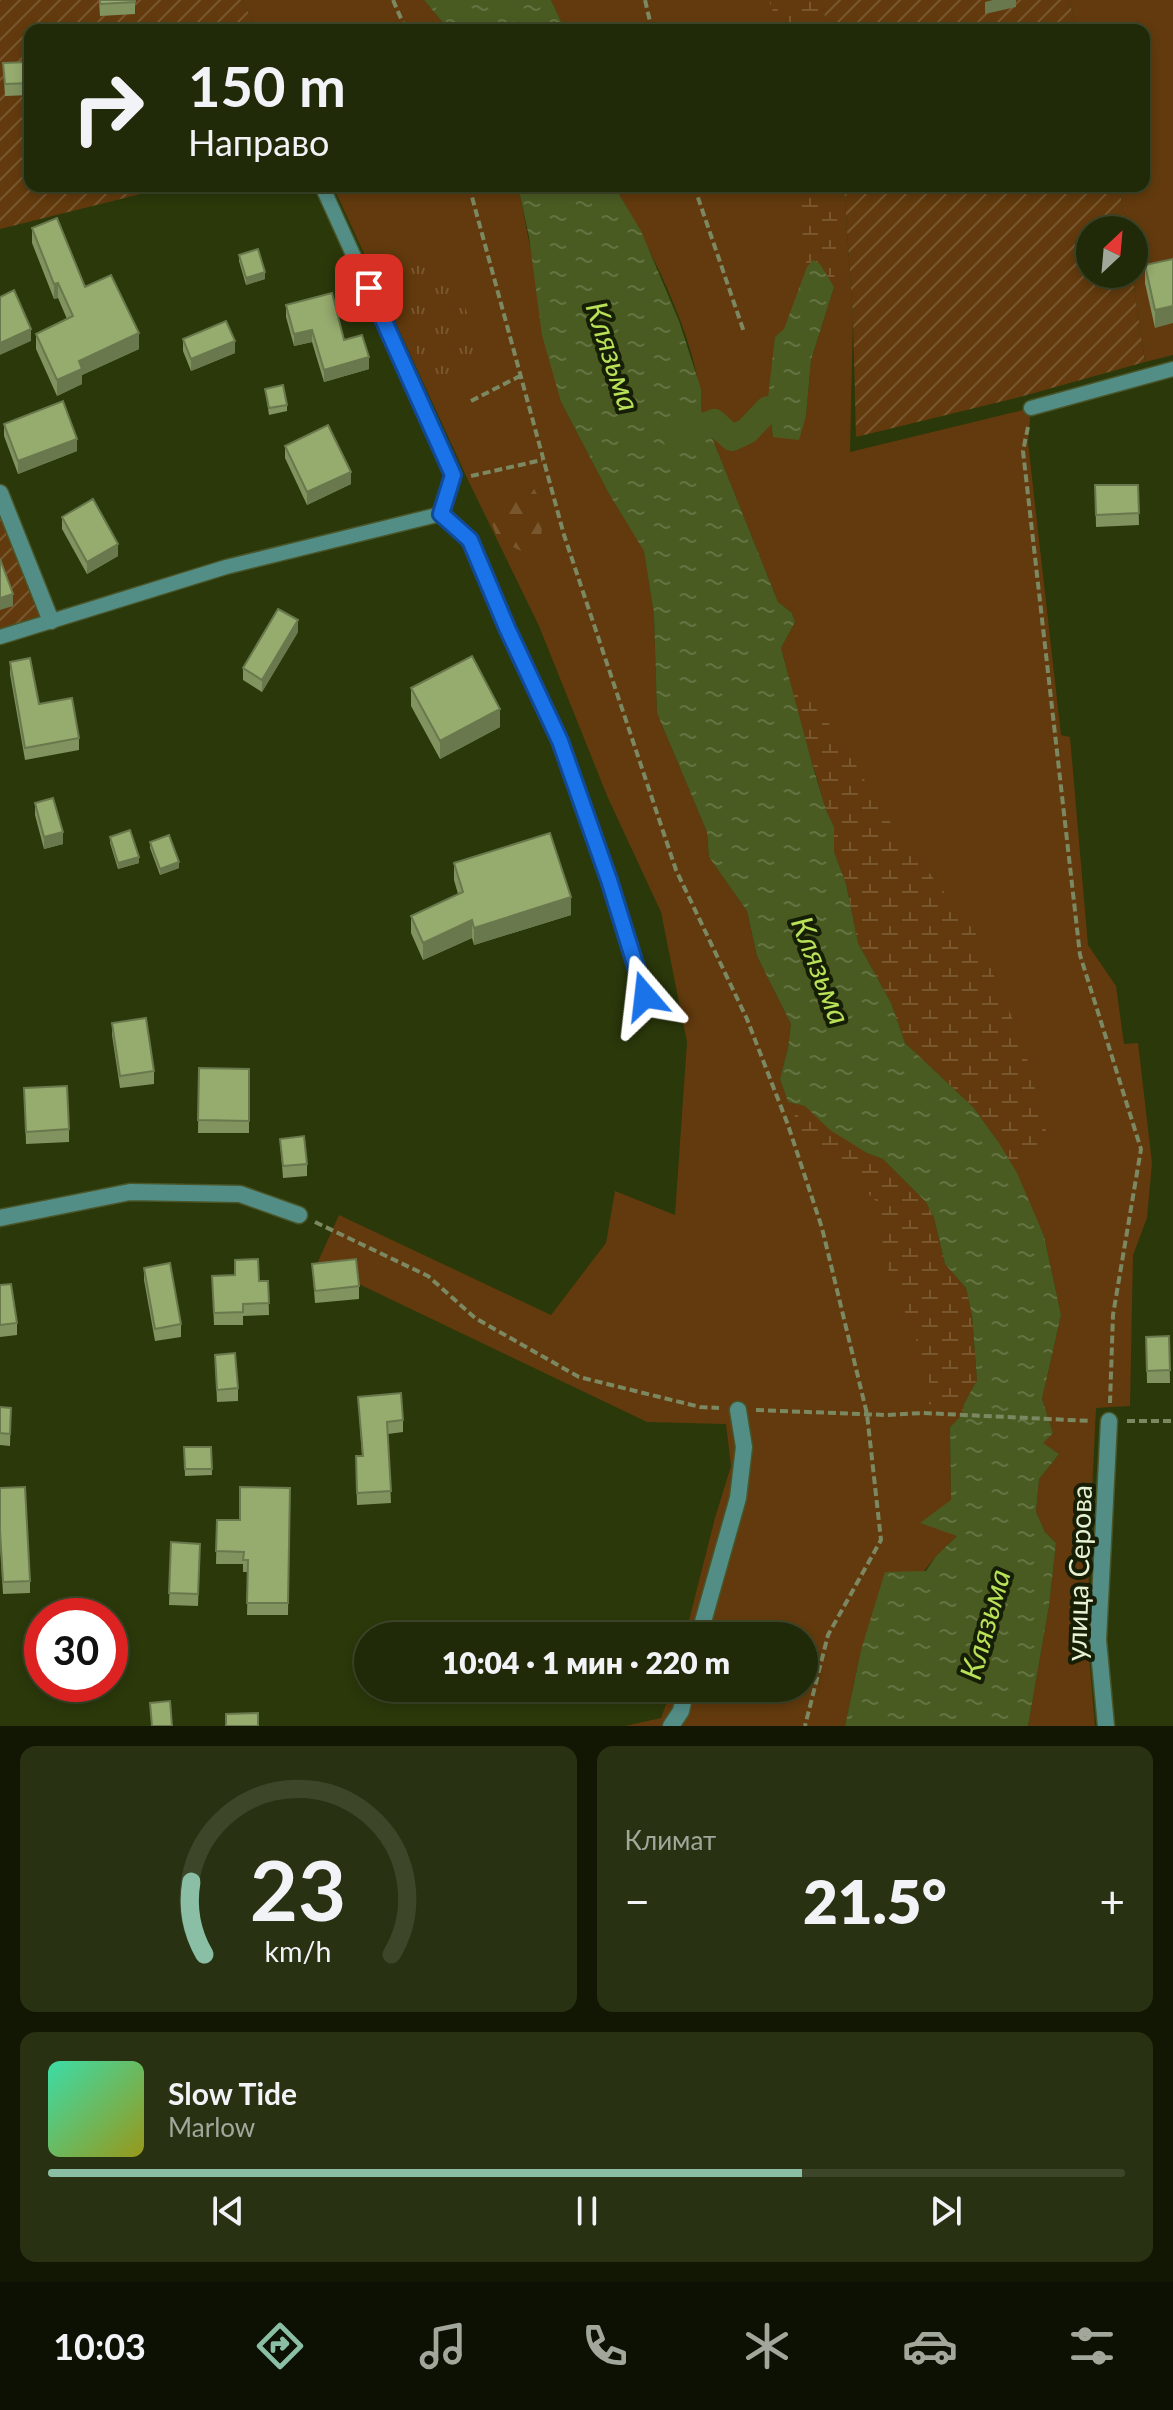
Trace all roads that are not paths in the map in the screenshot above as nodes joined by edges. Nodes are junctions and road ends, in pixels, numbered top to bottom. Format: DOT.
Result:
graph roads {
  1 [pos="325,192"];
  2 [pos="1173,369"];
  3 [pos="1031,408"];
  4 [pos="0,493"];
  5 [pos="441,514"];
  6 [pos="51,621"];
  7 [pos="0,637"];
  8 [pos="645,996"];
  9 [pos="299,1215"];
  10 [pos="0,1218"];
  11 [pos="738,1410"];
  12 [pos="1109,1421"];
  13 [pos="703,1622"];
  14 [pos="683,1702"];
  15 [pos="671,1726"];
  16 [pos="1106,1726"];
  1 -- 5 [label="lane"];
  2 -- 3 [label="lane"];
  4 -- 6 [label="street"];
  5 -- 6 [label="lane"];
  5 -- 8 [label="street"];
  6 -- 7 [label="lane"];
  9 -- 10 [label="street"];
  11 -- 13 [label="street"];
  12 -- 16 [label="street, улица Серова"];
  14 -- 15 [label="street"];
}
